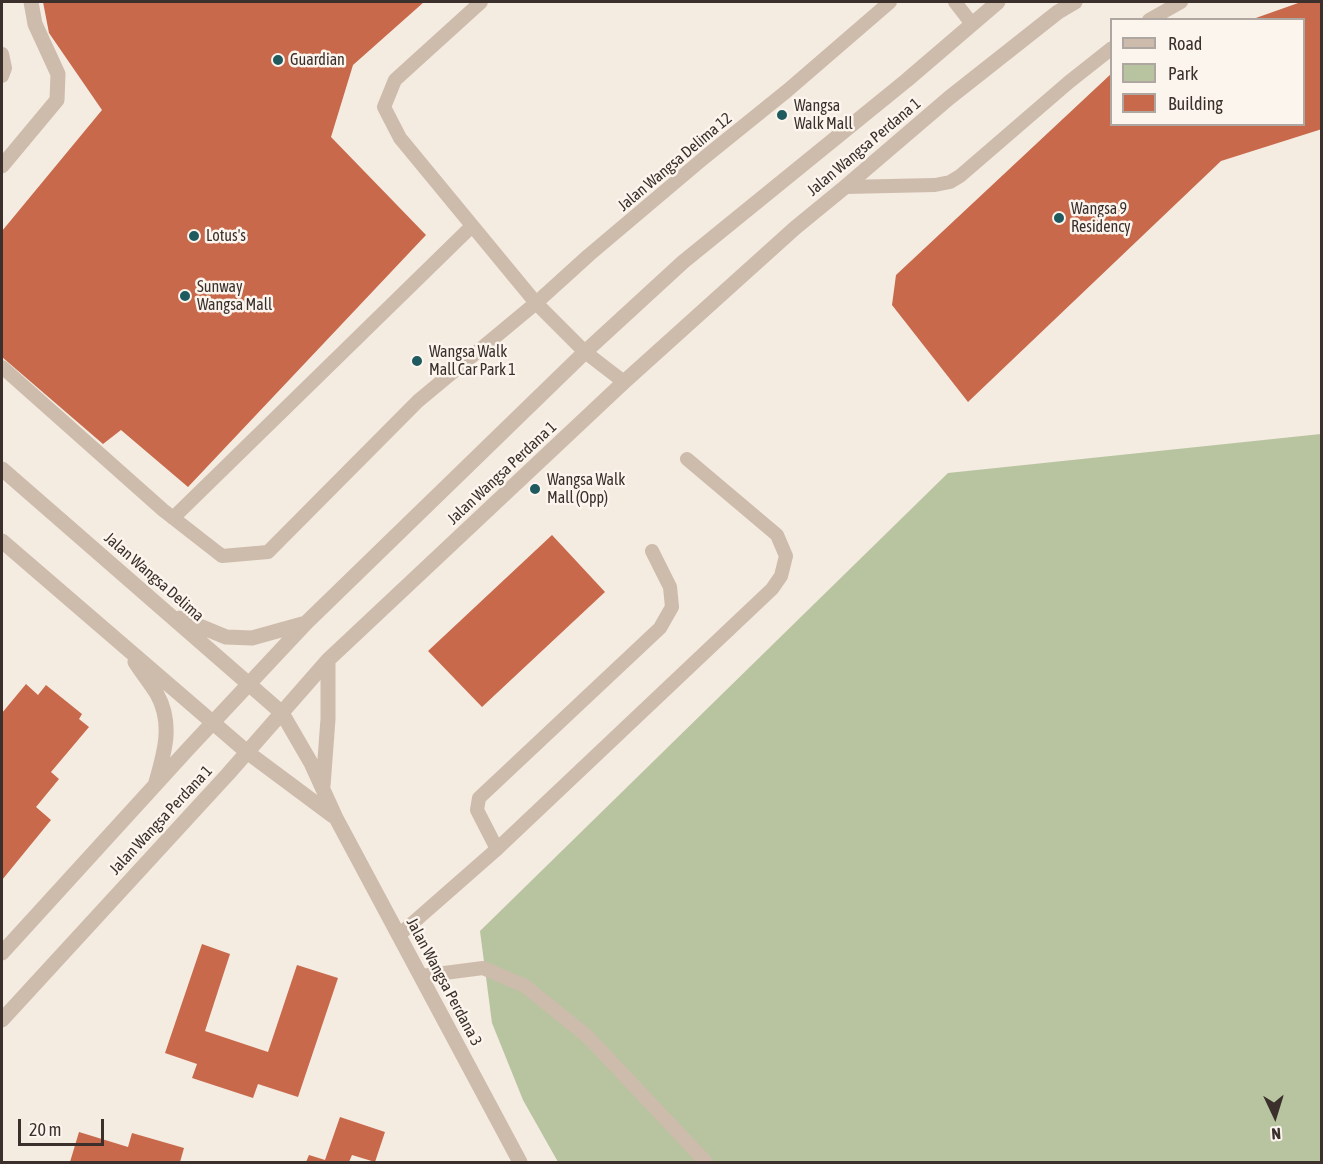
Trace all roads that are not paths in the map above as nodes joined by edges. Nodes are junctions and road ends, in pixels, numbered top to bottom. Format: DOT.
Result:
graph roads {
  1 [pos="31,2"];
  2 [pos="481,2"];
  3 [pos="890,2"];
  4 [pos="955,2"];
  5 [pos="998,2"];
  6 [pos="1075,2"];
  7 [pos="1181,2"];
  8 [pos="1153,18"];
  9 [pos="972,24"];
  10 [pos="1110,50"];
  11 [pos="2,54"];
  12 [pos="2,76"];
  13 [pos="2,166"];
  14 [pos="845,187"];
  15 [pos="472,226"];
  16 [pos="536,303"];
  17 [pos="585,352"];
  18 [pos="2,367"];
  19 [pos="624,382"];
  20 [pos="687,459"];
  21 [pos="2,469"];
  22 [pos="173,518"];
  23 [pos="2,543"];
  24 [pos="652,550"];
  25 [pos="166,612"];
  26 [pos="306,623"];
  27 [pos="121,643"];
  28 [pos="328,660"];
  29 [pos="249,684"];
  30 [pos="282,713"];
  31 [pos="213,723"];
  32 [pos="247,752"];
  33 [pos="156,784"];
  34 [pos="323,789"];
  35 [pos="336,818"];
  36 [pos="498,849"];
  37 [pos="399,935"];
  38 [pos="2,953"];
  39 [pos="421,976"];
  40 [pos="2,1020"];
  41 [pos="520,1162"];
  42 [pos="706,1162"];
  1 -- 13 [label="street"];
  2 -- 15 [label="lane"];
  3 -- 16 [label="lane, Jalan Wangsa Delima 12"];
  4 -- 9 [label="lane"];
  5 -- 9 [label="street, Jalan Wangsa Perdana 1"];
  6 -- 14 [label="street, Jalan Wangsa Perdana 1"];
  7 -- 8 [label="lane"];
  9 -- 17 [label="street, Jalan Wangsa Perdana 1"];
  10 -- 14 [label="lane"];
  11 -- 12 [label="lane"];
  14 -- 19 [label="street, Jalan Wangsa Perdana 1"];
  15 -- 16 [label="lane"];
  15 -- 22 [label="lane"];
  16 -- 17 [label="lane"];
  16 -- 22 [label="lane, Jalan Wangsa Delima 12"];
  17 -- 19 [label="lane"];
  17 -- 26 [label="street, Jalan Wangsa Perdana 1"];
  18 -- 22 [label="lane, Jalan Wangsa Delima 12"];
  19 -- 28 [label="street, Jalan Wangsa Perdana 1"];
  20 -- 36 [label="lane"];
  21 -- 25 [label="street, Jalan Wangsa Delima"];
  23 -- 27 [label="street"];
  24 -- 36 [label="lane"];
  25 -- 26 [label="street"];
  25 -- 29 [label="street, Jalan Wangsa Delima"];
  26 -- 29 [label="street, Jalan Wangsa Perdana 1"];
  27 -- 31 [label="street"];
  27 -- 33 [label="street"];
  28 -- 30 [label="street, Jalan Wangsa Perdana 1"];
  28 -- 34 [label="street"];
  29 -- 30 [label="street, Jalan Wangsa Delima"];
  29 -- 31 [label="street, Jalan Wangsa Perdana 1"];
  30 -- 32 [label="street, Jalan Wangsa Perdana 1"];
  30 -- 34 [label="street, Jalan Wangsa Perdana 3"];
  31 -- 32 [label="street"];
  31 -- 33 [label="street, Jalan Wangsa Perdana 1"];
  32 -- 35 [label="street, Jalan Wangsa Perdana 3"];
  32 -- 40 [label="street, Jalan Wangsa Perdana 1"];
  33 -- 38 [label="street, Jalan Wangsa Perdana 1"];
  34 -- 35 [label="street, Jalan Wangsa Perdana 3"];
  35 -- 37 [label="street, Jalan Wangsa Perdana 3"];
  36 -- 37 [label="lane"];
  37 -- 39 [label="street, Jalan Wangsa Perdana 3"];
  39 -- 41 [label="street, Jalan Wangsa Perdana 3"];
  39 -- 42 [label="lane"];
}
